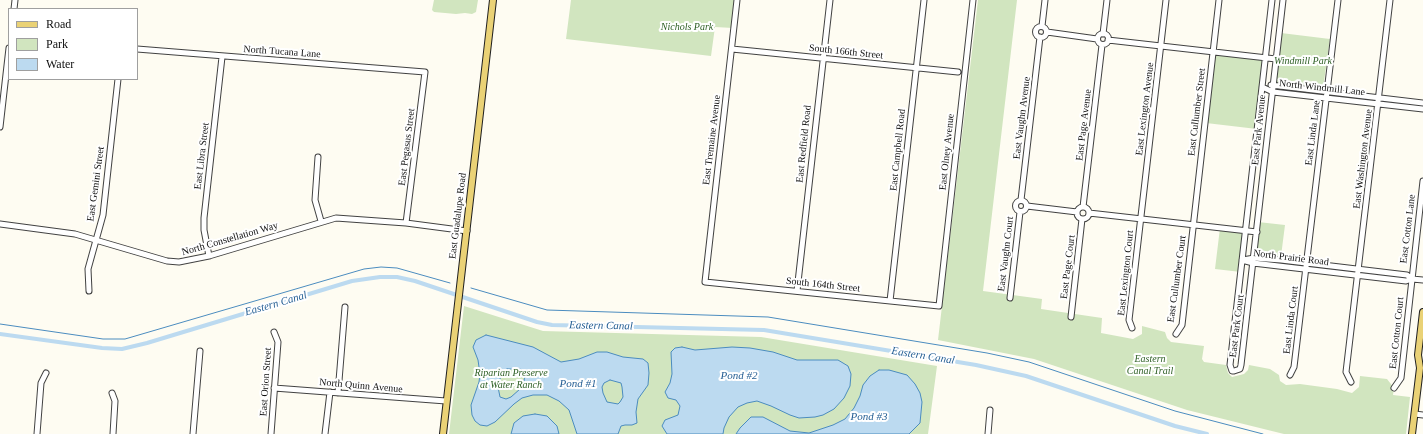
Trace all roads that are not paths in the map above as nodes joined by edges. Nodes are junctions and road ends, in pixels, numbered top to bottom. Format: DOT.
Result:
graph roads {
  1 [pos="493,0"];
  2 [pos="737,0"];
  3 [pos="830,0"];
  4 [pos="924,0"];
  5 [pos="973,0"];
  6 [pos="1045,0"];
  7 [pos="1107,0"];
  8 [pos="1166,0"];
  9 [pos="1219,0"];
  10 [pos="1272,0"];
  11 [pos="1283,0"];
  12 [pos="1338,0"];
  13 [pos="1390,0"];
  14 [pos="1042,26"];
  15 [pos="1047,32"];
  16 [pos="1103,34"];
  17 [pos="1040,37"];
  18 [pos="1098,38"];
  19 [pos="1108,40"];
  20 [pos="1102,45"];
  21 [pos="1161,46"];
  22 [pos="138,49"];
  23 [pos="732,49"];
  24 [pos="1213,52"];
  25 [pos="8,57"];
  26 [pos="222,57"];
  27 [pos="823,58"];
  28 [pos="1266,58"];
  29 [pos="1276,59"];
  30 [pos="916,67"];
  31 [pos="425,72"];
  32 [pos="958,72"];
  33 [pos="118,80"];
  34 [pos="1273,85"];
  35 [pos="1262,87"];
  36 [pos="1272,92"];
  37 [pos="1327,95"];
  38 [pos="1378,101"];
  39 [pos="1423,103"];
  40 [pos="1423,109"];
  41 [pos="0,127"];
  42 [pos="318,157"];
  43 [pos="1423,181"];
  44 [pos="1021,200"];
  45 [pos="1027,206"];
  46 [pos="1083,207"];
  47 [pos="1020,212"];
  48 [pos="1077,212"];
  49 [pos="1089,213"];
  50 [pos="1082,219"];
  51 [pos="1141,219"];
  52 [pos="321,221"];
  53 [pos="406,223"];
  54 [pos="0,224"];
  55 [pos="1194,225"];
  56 [pos="466,231"];
  57 [pos="1245,231"];
  58 [pos="1257,232"];
  59 [pos="96,241"];
  60 [pos="209,256"];
  61 [pos="1242,260"];
  62 [pos="1254,261"];
  63 [pos="1306,267"];
  64 [pos="1359,273"];
  65 [pos="1412,279"];
  66 [pos="1423,280"];
  67 [pos="705,282"];
  68 [pos="89,291"];
  69 [pos="797,291"];
  70 [pos="1010,298"];
  71 [pos="890,301"];
  72 [pos="938,306"];
  73 [pos="344,307"];
  74 [pos="1423,312"];
  75 [pos="1071,317"];
  76 [pos="1132,328"];
  77 [pos="274,332"];
  78 [pos="1176,334"];
  79 [pos="200,351"];
  80 [pos="1423,360"];
  81 [pos="1420,368"];
  82 [pos="46,373"];
  83 [pos="1290,375"];
  84 [pos="1351,382"];
  85 [pos="274,388"];
  86 [pos="1394,388"];
  87 [pos="330,392"];
  88 [pos="112,393"];
  89 [pos="338,393"];
  90 [pos="446,401"];
  91 [pos="990,410"];
  92 [pos="1415,414"];
  93 [pos="1423,415"];
  94 [pos="37,434"];
  95 [pos="113,434"];
  96 [pos="194,434"];
  97 [pos="271,434"];
  98 [pos="325,434"];
  99 [pos="443,434"];
  100 [pos="988,434"];
  101 [pos="1412,434"];
  1 -- 56 [label="main road, East Guadalupe Road"];
  2 -- 23 [label="street, East Tremaine Avenue"];
  3 -- 27 [label="street, East Redfield Road"];
  4 -- 30 [label="street, East Campbell Road"];
  5 -- 72 [label="street, East Olney Avenue"];
  6 -- 14 [label="street, East Vaughn Avenue"];
  7 -- 16 [label="street"];
  8 -- 21 [label="street, East Lexington Avenue"];
  9 -- 24 [label="street, East Cullumber Street"];
  10 -- 28 [label="street, East Park Avenue"];
  11 -- 29 [label="street, East Park Avenue"];
  12 -- 37 [label="street, East Linda Lane"];
  13 -- 38 [label="street, East Washington Avenue"];
  14 -- 15 [label="street"];
  14 -- 17 [label="street, East Vaughn Avenue"];
  15 -- 17 [label="street"];
  15 -- 18 [label="street"];
  16 -- 18 [label="street"];
  16 -- 19 [label="street"];
  17 -- 44 [label="street, East Vaughn Avenue"];
  18 -- 20 [label="street"];
  19 -- 20 [label="street"];
  19 -- 21 [label="street"];
  20 -- 46 [label="street, East Page Avenue"];
  21 -- 24 [label="street"];
  21 -- 51 [label="street, East Lexington Avenue"];
  22 -- 26 [label="street, North Tucana Lane"];
  23 -- 27 [label="street, South 166th Street"];
  23 -- 67 [label="street, East Tremaine Avenue"];
  24 -- 28 [label="street"];
  24 -- 55 [label="street, East Cullumber Street"];
  25 -- 41 [label="street"];
  26 -- 31 [label="street, North Tucana Lane"];
  26 -- 60 [label="street, East Libra Street"];
  27 -- 30 [label="street, South 166th Street"];
  27 -- 69 [label="street, East Redfield Road"];
  28 -- 29 [label="street"];
  28 -- 35 [label="street, East Park Avenue"];
  29 -- 34 [label="street, East Park Avenue"];
  30 -- 32 [label="street, South 166th Street"];
  30 -- 71 [label="street, East Campbell Road"];
  31 -- 53 [label="street, East Pegasus Street"];
  33 -- 59 [label="street, East Gemini Street"];
  34 -- 35 [label="street, North Windmill Lane"];
  34 -- 36 [label="street, East Park Avenue"];
  34 -- 37 [label="street, North Windmill Lane"];
  35 -- 36 [label="street, North Windmill Lane"];
  35 -- 57 [label="street, East Park Avenue"];
  36 -- 37 [label="street, North Windmill Lane"];
  36 -- 58 [label="street, East Park Avenue"];
  37 -- 38 [label="street, North Windmill Lane"];
  37 -- 63 [label="street, East Linda Lane"];
  38 -- 39 [label="street, North Windmill Lane"];
  38 -- 40 [label="street, North Windmill Lane"];
  38 -- 64 [label="street, East Washington Avenue"];
  42 -- 52 [label="street"];
  43 -- 65 [label="street, East Cotton Lane"];
  44 -- 45 [label="street"];
  44 -- 47 [label="street, East Vaughn Avenue"];
  45 -- 47 [label="street"];
  45 -- 48 [label="street"];
  46 -- 48 [label="street"];
  46 -- 49 [label="street"];
  47 -- 70 [label="street, East Vaughn Court"];
  48 -- 50 [label="street"];
  49 -- 50 [label="street"];
  49 -- 51 [label="street"];
  50 -- 75 [label="street, East Page Court"];
  51 -- 55 [label="street"];
  51 -- 76 [label="street, East Lexington Court"];
  52 -- 53 [label="street, North Constellation Way"];
  52 -- 60 [label="street, North Constellation Way"];
  53 -- 56 [label="street, North Constellation Way"];
  54 -- 59 [label="street, North Constellation Way"];
  55 -- 57 [label="street"];
  55 -- 78 [label="street, East Cullumber Court"];
  56 -- 90 [label="main road, East Guadalupe Road"];
  57 -- 58 [label="street"];
  57 -- 61 [label="street, East Park Avenue"];
  58 -- 62 [label="street, East Park Avenue"];
  59 -- 60 [label="street, North Constellation Way"];
  59 -- 68 [label="street, East Gemini Street"];
  61 -- 62 [label="street, North Prairie Road"];
  61 -- 62 [label="street, East Park Court"];
  62 -- 63 [label="street, North Prairie Road"];
  63 -- 64 [label="street, North Prairie Road"];
  63 -- 83 [label="street, East Linda Court"];
  64 -- 65 [label="street, North Prairie Road"];
  64 -- 84 [label="street, East Washington Avenue"];
  65 -- 66 [label="street, North Prairie Road"];
  65 -- 86 [label="street, East Cotton Court"];
  67 -- 69 [label="street, South 164th Street"];
  69 -- 71 [label="street, South 164th Street"];
  71 -- 72 [label="street, South 164th Street"];
  73 -- 89 [label="street"];
  74 -- 81 [label="main road"];
  77 -- 85 [label="street, East Orion Street"];
  79 -- 96 [label="street"];
  80 -- 81 [label="main road"];
  81 -- 92 [label="main road"];
  82 -- 94 [label="street"];
  85 -- 87 [label="street, North Quinn Avenue"];
  85 -- 97 [label="street, East Orion Street"];
  87 -- 89 [label="street, North Quinn Avenue"];
  87 -- 98 [label="street"];
  88 -- 95 [label="street"];
  89 -- 90 [label="street, North Quinn Avenue"];
  90 -- 99 [label="main road, East Guadalupe Road"];
  91 -- 100 [label="street"];
  92 -- 93 [label="street"];
  92 -- 101 [label="main road"];
}
